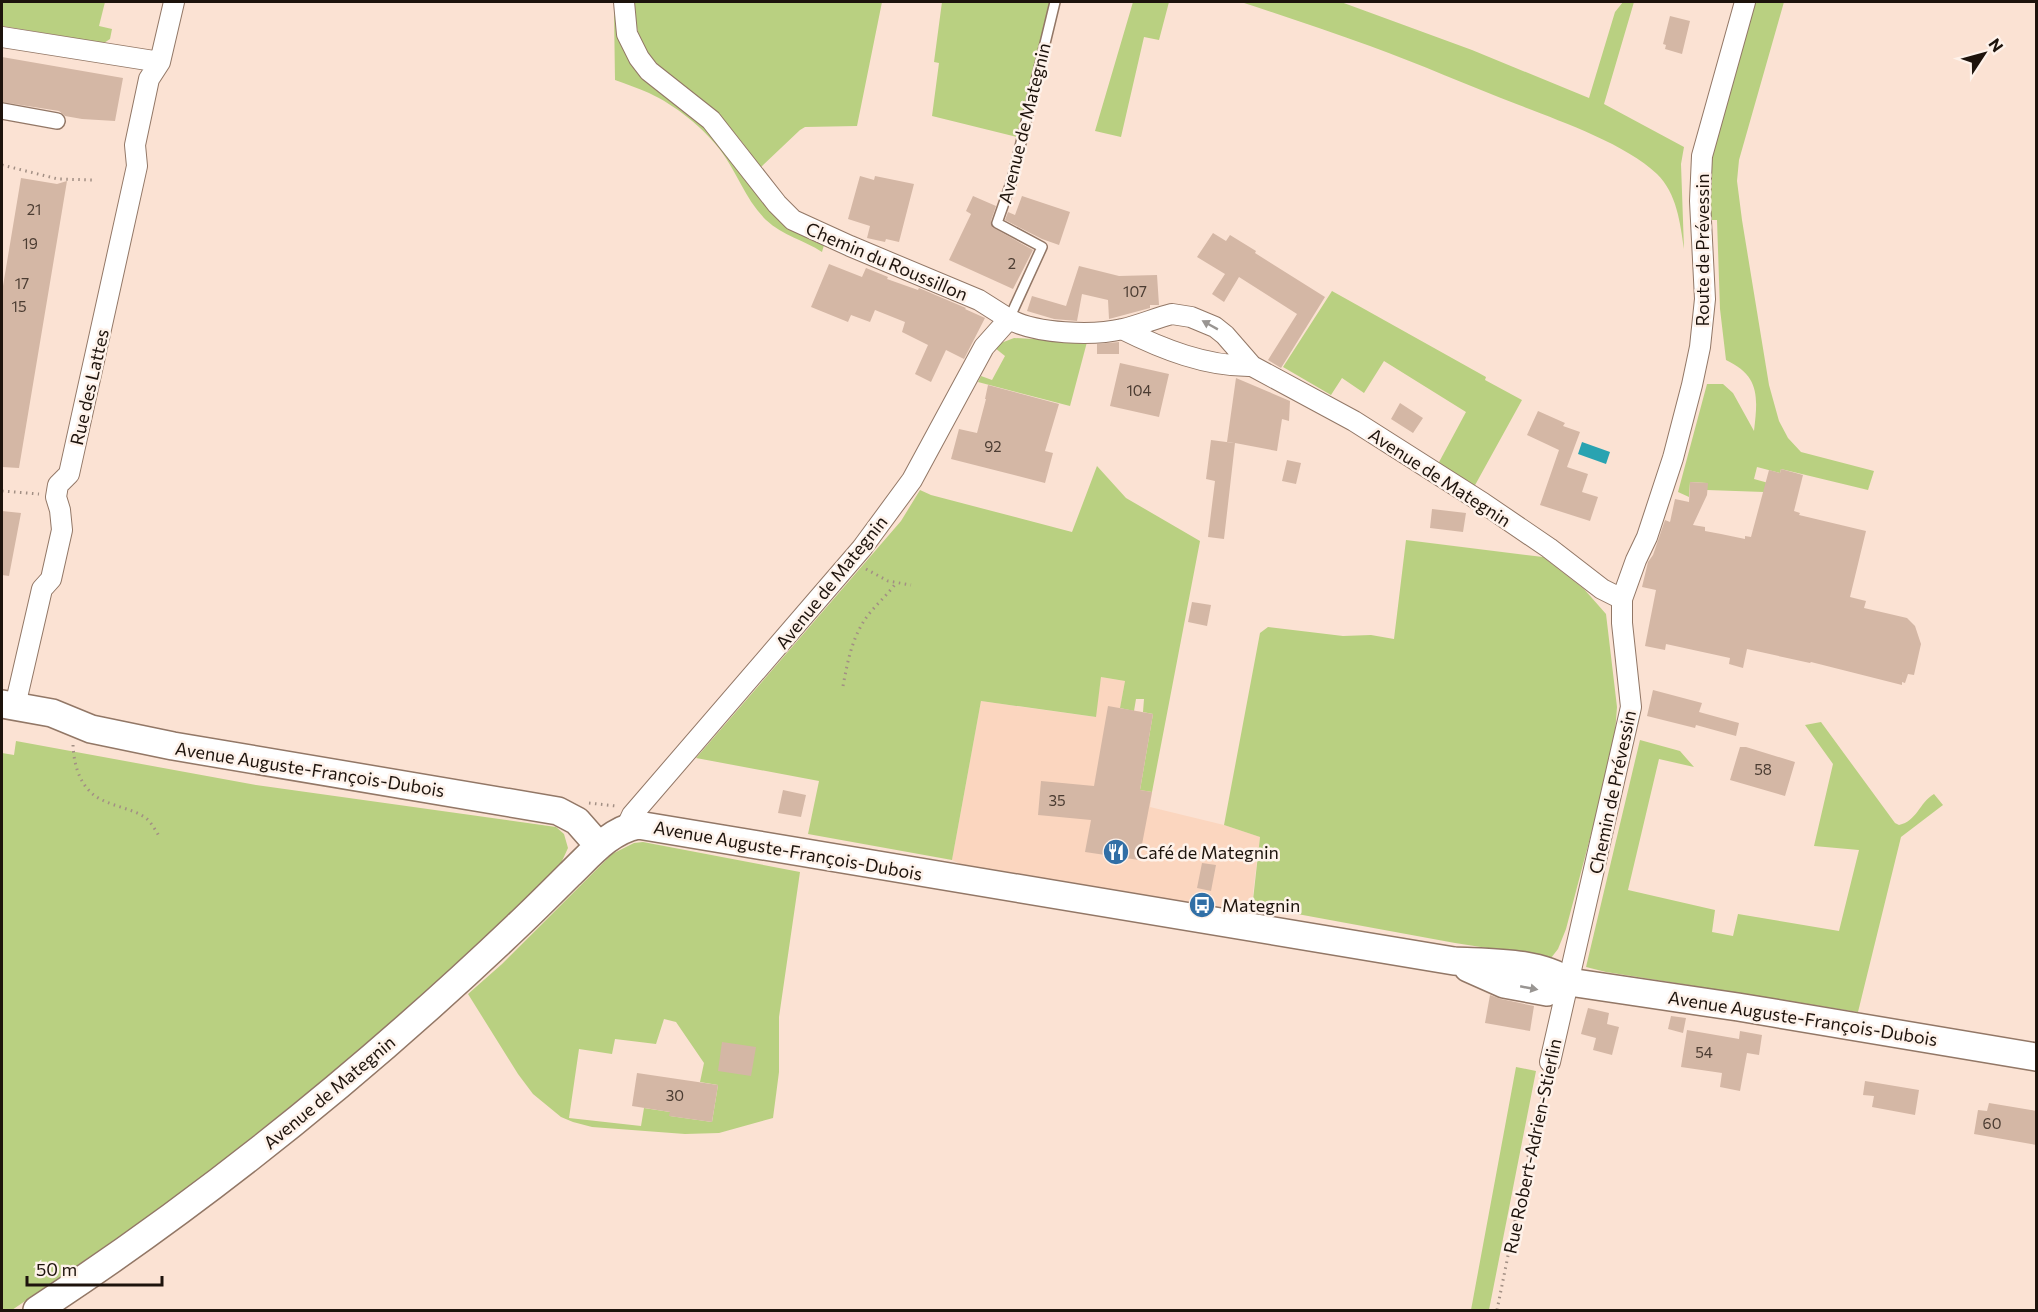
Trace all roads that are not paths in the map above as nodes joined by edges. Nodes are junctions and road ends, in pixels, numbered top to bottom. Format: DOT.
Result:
graph roads {
  1 [pos="174,2"];
  2 [pos="624,2"];
  3 [pos="1055,2"];
  4 [pos="1745,2"];
  5 [pos="2,37"];
  6 [pos="160,62"];
  7 [pos="2,111"];
  8 [pos="57,121"];
  9 [pos="1009,319"];
  10 [pos="1122,329"];
  11 [pos="1252,366"];
  12 [pos="1622,599"];
  13 [pos="8,705"];
  14 [pos="626,828"];
  15 [pos="599,846"];
  16 [pos="1569,982"];
  17 [pos="2037,1057"];
  18 [pos="1550,1062"];
  19 [pos="37,1311"];
  1 -- 6 [label="street, Rue des Lattes"];
  2 -- 9 [label="street, Chemin du Roussillon"];
  3 -- 9 [label="lane, Avenue de Mategnin"];
  4 -- 12 [label="street, Route de Prévessin"];
  5 -- 6 [label="street"];
  6 -- 13 [label="street, Rue des Lattes"];
  7 -- 8 [label="street"];
  9 -- 10 [label="street, Avenue de Mategnin"];
  9 -- 14 [label="street, Avenue de Mategnin"];
  10 -- 11 [label="street, Avenue de Mategnin"];
  11 -- 10 [label="street, Avenue de Mategnin, one-way"];
  11 -- 12 [label="street, Avenue de Mategnin"];
  12 -- 16 [label="street, Chemin de Prévessin"];
  13 -- 15 [label="main road, Avenue Auguste-François-Dubois"];
  14 -- 15 [label="main road"];
  14 -- 16 [label="main road, Avenue Auguste-François-Dubois"];
  15 -- 19 [label="main road, Avenue de Mategnin"];
  16 -- 17 [label="main road, Avenue Auguste-François-Dubois"];
  16 -- 18 [label="street, Rue Robert-Adrien-Stierlin"];
}
